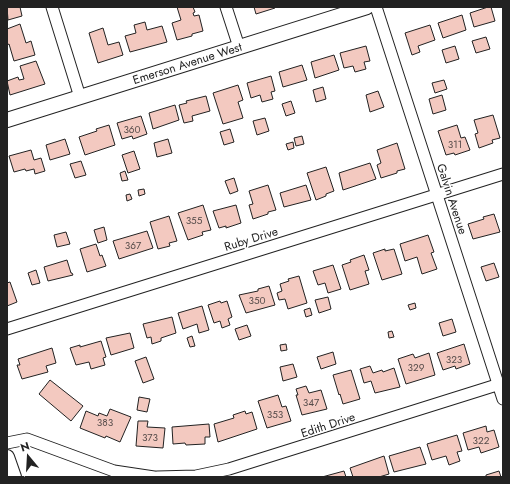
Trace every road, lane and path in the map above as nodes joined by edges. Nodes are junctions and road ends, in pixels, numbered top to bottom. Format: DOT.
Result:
graph roads {
  1 [pos="52,7"];
  2 [pos="226,7"];
  3 [pos="367,7"];
  4 [pos="376,7"];
  5 [pos="239,47"];
  6 [pos="80,97"];
  7 [pos="7,120"];
  8 [pos="503,174"];
  9 [pos="437,194"];
  10 [pos="7,329"];
  11 [pos="501,384"];
  12 [pos="503,399"];
  13 [pos="7,443"];
  14 [pos="7,457"];
  15 [pos="14,477"];
  16 [pos="156,477"];
  1 -- 6 [label="street"];
  2 -- 5 [label="street"];
  3 -- 5 [label="street, Emerson Avenue West"];
  4 -- 9 [label="street, Galvin Avenue"];
  5 -- 6 [label="street, Emerson Avenue West"];
  6 -- 7 [label="street, Emerson Avenue West"];
  8 -- 9 [label="street, Ruby Drive"];
  9 -- 10 [label="street, Ruby Drive"];
  9 -- 11 [label="street, Galvin Avenue"];
  11 -- 12 [label="street, Galvin Avenue"];
  11 -- 16 [label="street, Edith Drive"];
  13 -- 16 [label="street, Edith Drive"];
  14 -- 15 [label="street"];
}
